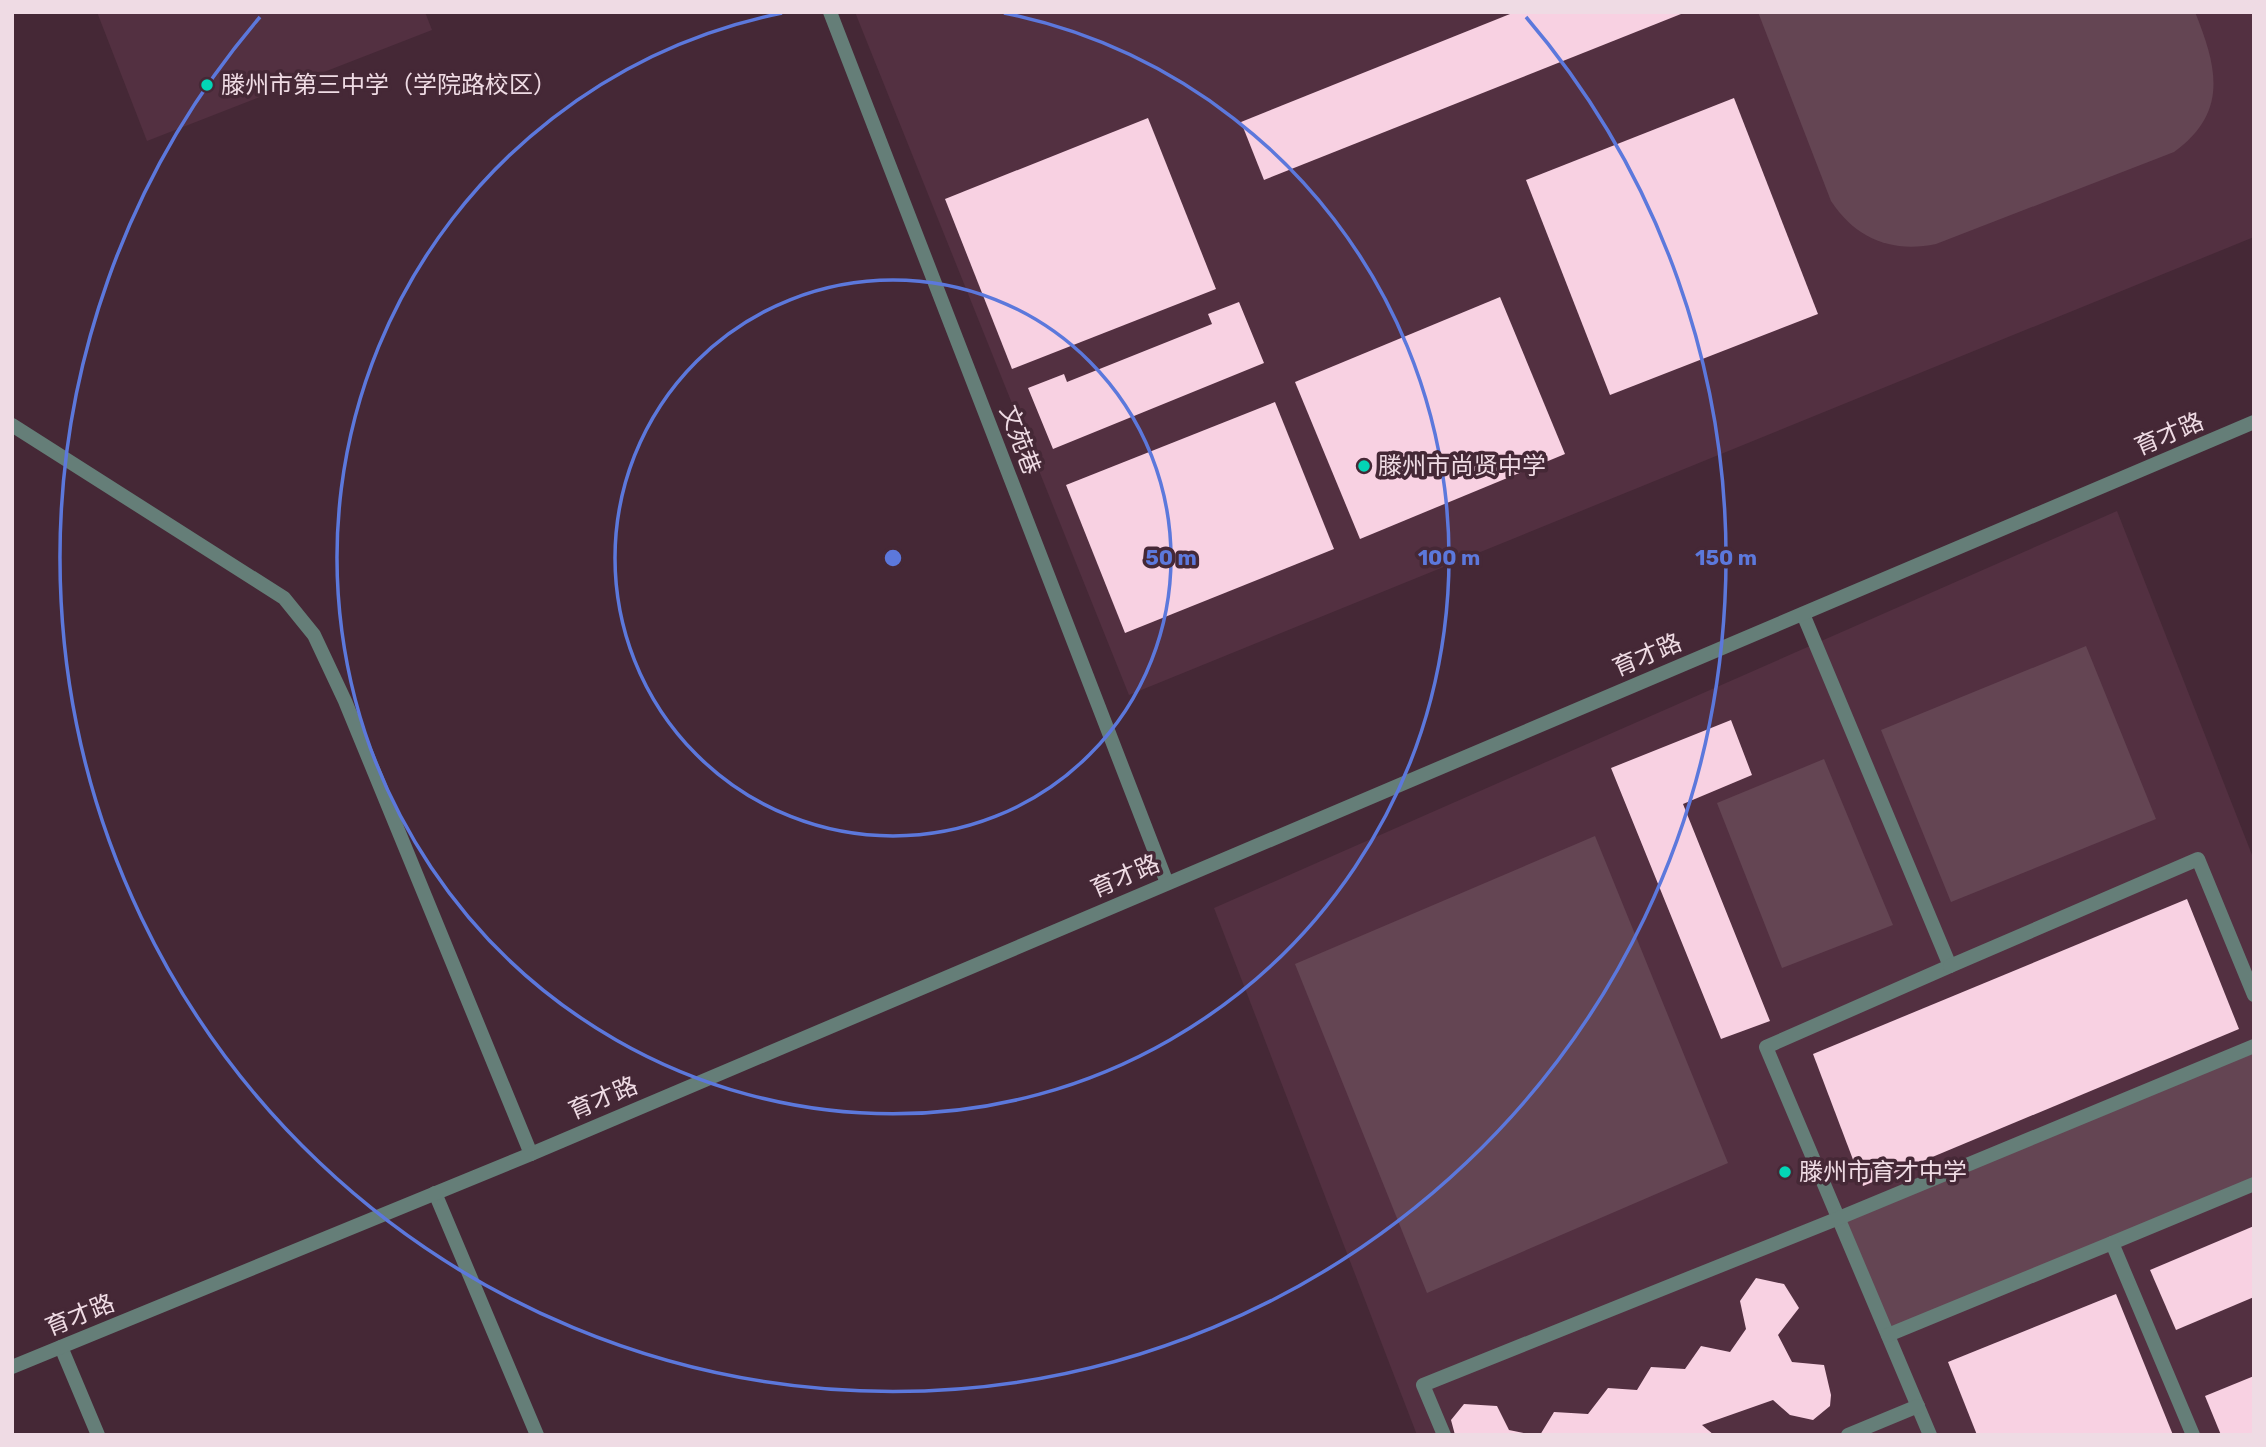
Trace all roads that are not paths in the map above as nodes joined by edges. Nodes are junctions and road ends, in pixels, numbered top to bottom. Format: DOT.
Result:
graph roads {
  1 [pos="830,12"];
  2 [pos="2254,422"];
  3 [pos="12,425"];
  4 [pos="1803,614"];
  5 [pos="1167,883"];
  6 [pos="1950,966"];
  7 [pos="2254,995"];
  8 [pos="2254,1046"];
  9 [pos="531,1154"];
  10 [pos="2254,1184"];
  11 [pos="435,1193"];
  12 [pos="1839,1218"];
  13 [pos="2112,1243"];
  14 [pos="1888,1335"];
  15 [pos="61,1348"];
  16 [pos="12,1367"];
  17 [pos="1918,1406"];
  18 [pos="97,1435"];
  19 [pos="537,1435"];
  20 [pos="1444,1435"];
  21 [pos="1848,1435"];
  22 [pos="1930,1435"];
  23 [pos="2193,1435"];
  1 -- 5 [label="street, 文苑巷"];
  2 -- 4 [label="street, 育才路"];
  3 -- 9 [label="street"];
  4 -- 5 [label="street, 育才路"];
  4 -- 6 [label="street"];
  5 -- 9 [label="street, 育才路"];
  6 -- 7 [label="street"];
  6 -- 12 [label="street"];
  8 -- 12 [label="street"];
  9 -- 11 [label="street, 育才路"];
  10 -- 13 [label="street"];
  11 -- 15 [label="street, 育才路"];
  11 -- 19 [label="street"];
  12 -- 14 [label="street"];
  12 -- 20 [label="street"];
  13 -- 14 [label="street"];
  13 -- 23 [label="street"];
  14 -- 17 [label="street"];
  15 -- 16 [label="street, 育才路"];
  15 -- 18 [label="street"];
  17 -- 21 [label="street"];
  17 -- 22 [label="street"];
}
